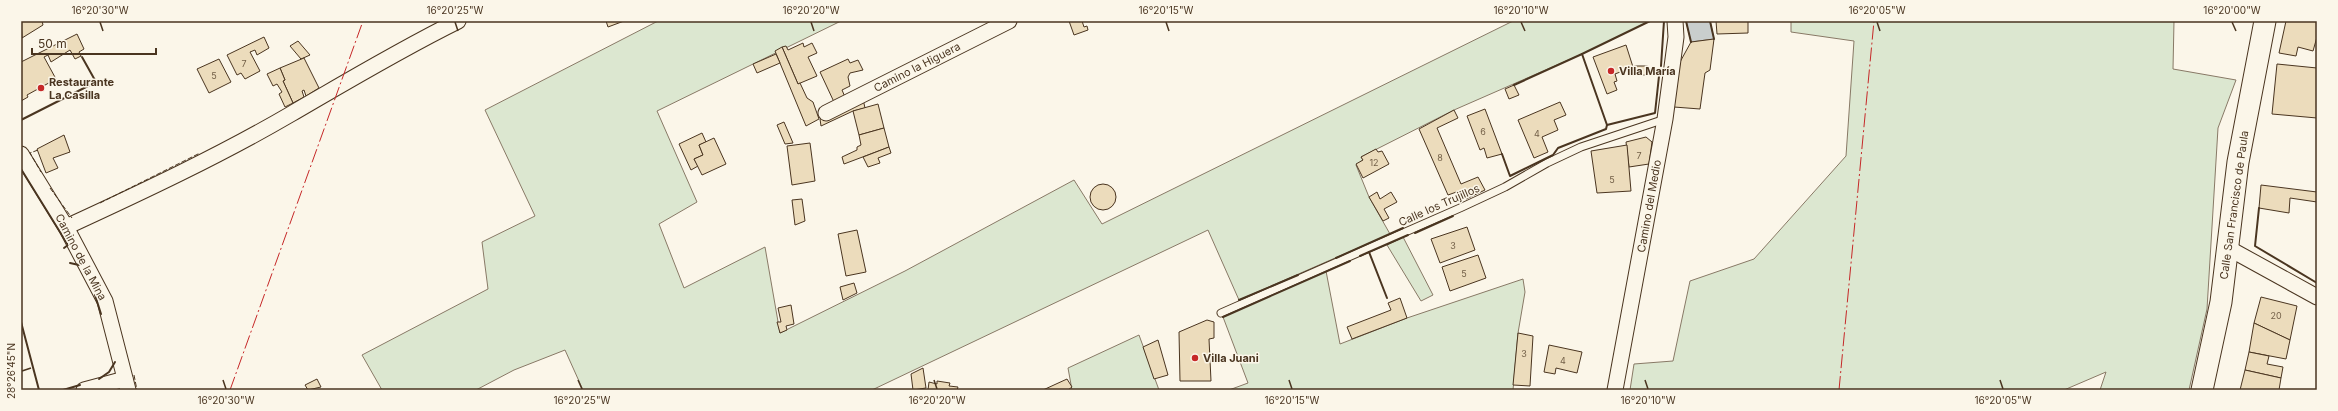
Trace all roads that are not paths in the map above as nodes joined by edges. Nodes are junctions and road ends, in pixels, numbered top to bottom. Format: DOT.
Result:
graph roads {
  1 [pos="458,21"];
  2 [pos="1009,21"];
  3 [pos="1676,21"];
  4 [pos="2266,21"];
  5 [pos="826,113"];
  6 [pos="1665,119"];
  7 [pos="21,154"];
  8 [pos="66,227"];
  9 [pos="2228,248"];
  10 [pos="2317,297"];
  11 [pos="1221,312"];
  12 [pos="127,384"];
  13 [pos="84,390"];
  14 [pos="1615,390"];
  15 [pos="2202,390"];
  1 -- 8 [label="street"];
  2 -- 5 [label="street, Camino la Higuera"];
  3 -- 6 [label="street, Camino del Medio"];
  4 -- 9 [label="main road, Calle San Francisco de Paula"];
  6 -- 11 [label="lane, Calle los Trujillos"];
  6 -- 14 [label="street, Camino del Medio"];
  7 -- 8 [label="street, Camino de la Mina"];
  8 -- 12 [label="street, Camino de la Mina"];
  9 -- 10 [label="street"];
  9 -- 15 [label="main road, Calle San Francisco de Paula"];
  12 -- 13 [label="street"];
}
